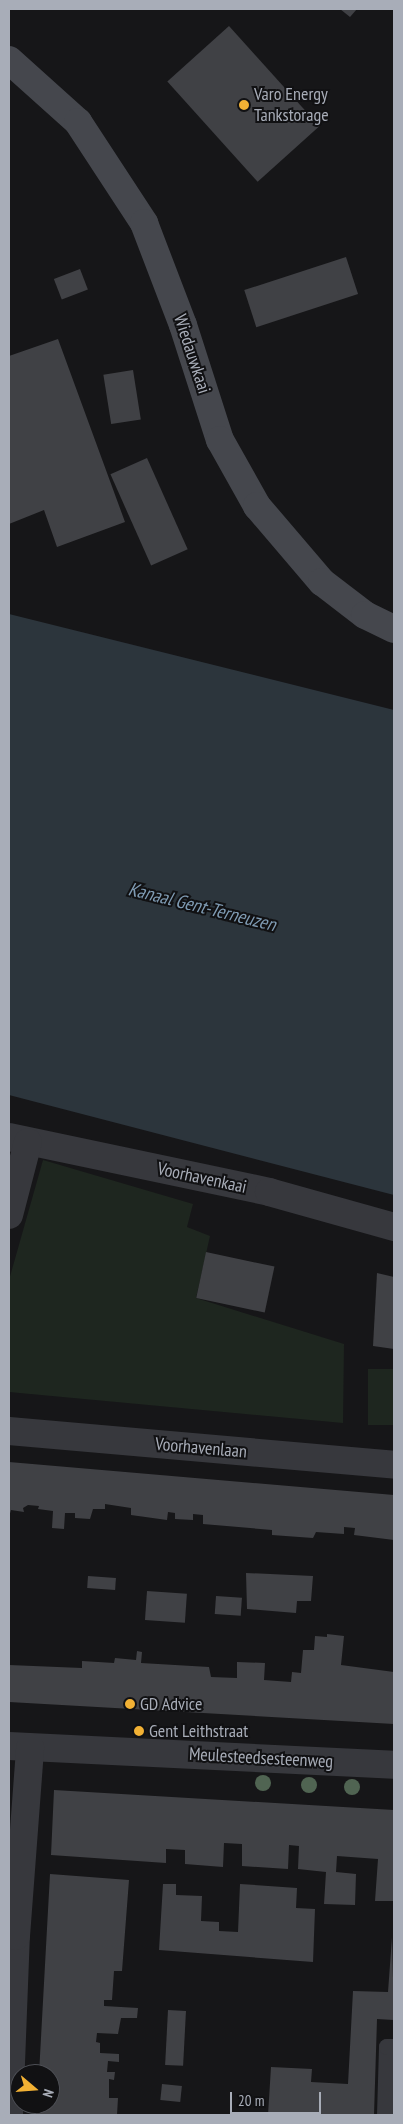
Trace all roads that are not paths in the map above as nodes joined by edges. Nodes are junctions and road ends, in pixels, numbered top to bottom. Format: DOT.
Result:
graph roads {
  1 [pos="9,60"];
  2 [pos="394,629"];
  3 [pos="18,1140"];
  4 [pos="9,1215"];
  5 [pos="394,1227"];
  6 [pos="9,1431"];
  7 [pos="394,1465"];
  8 [pos="20,1747"];
  9 [pos="394,1765"];
  10 [pos="12,1939"];
  11 [pos="394,2047"];
  12 [pos="9,2115"];
  13 [pos="385,2115"];
  1 -- 2 [label="main road, Wiedauwkaai"];
  3 -- 4 [label="street"];
  3 -- 5 [label="street, Voorhavenkaai"];
  6 -- 7 [label="street, Voorhavenlaan"];
  8 -- 9 [label="street, Meulesteedsesteenweg"];
  8 -- 10 [label="street"];
  10 -- 12 [label="street"];
  11 -- 13 [label="lane"];
}
